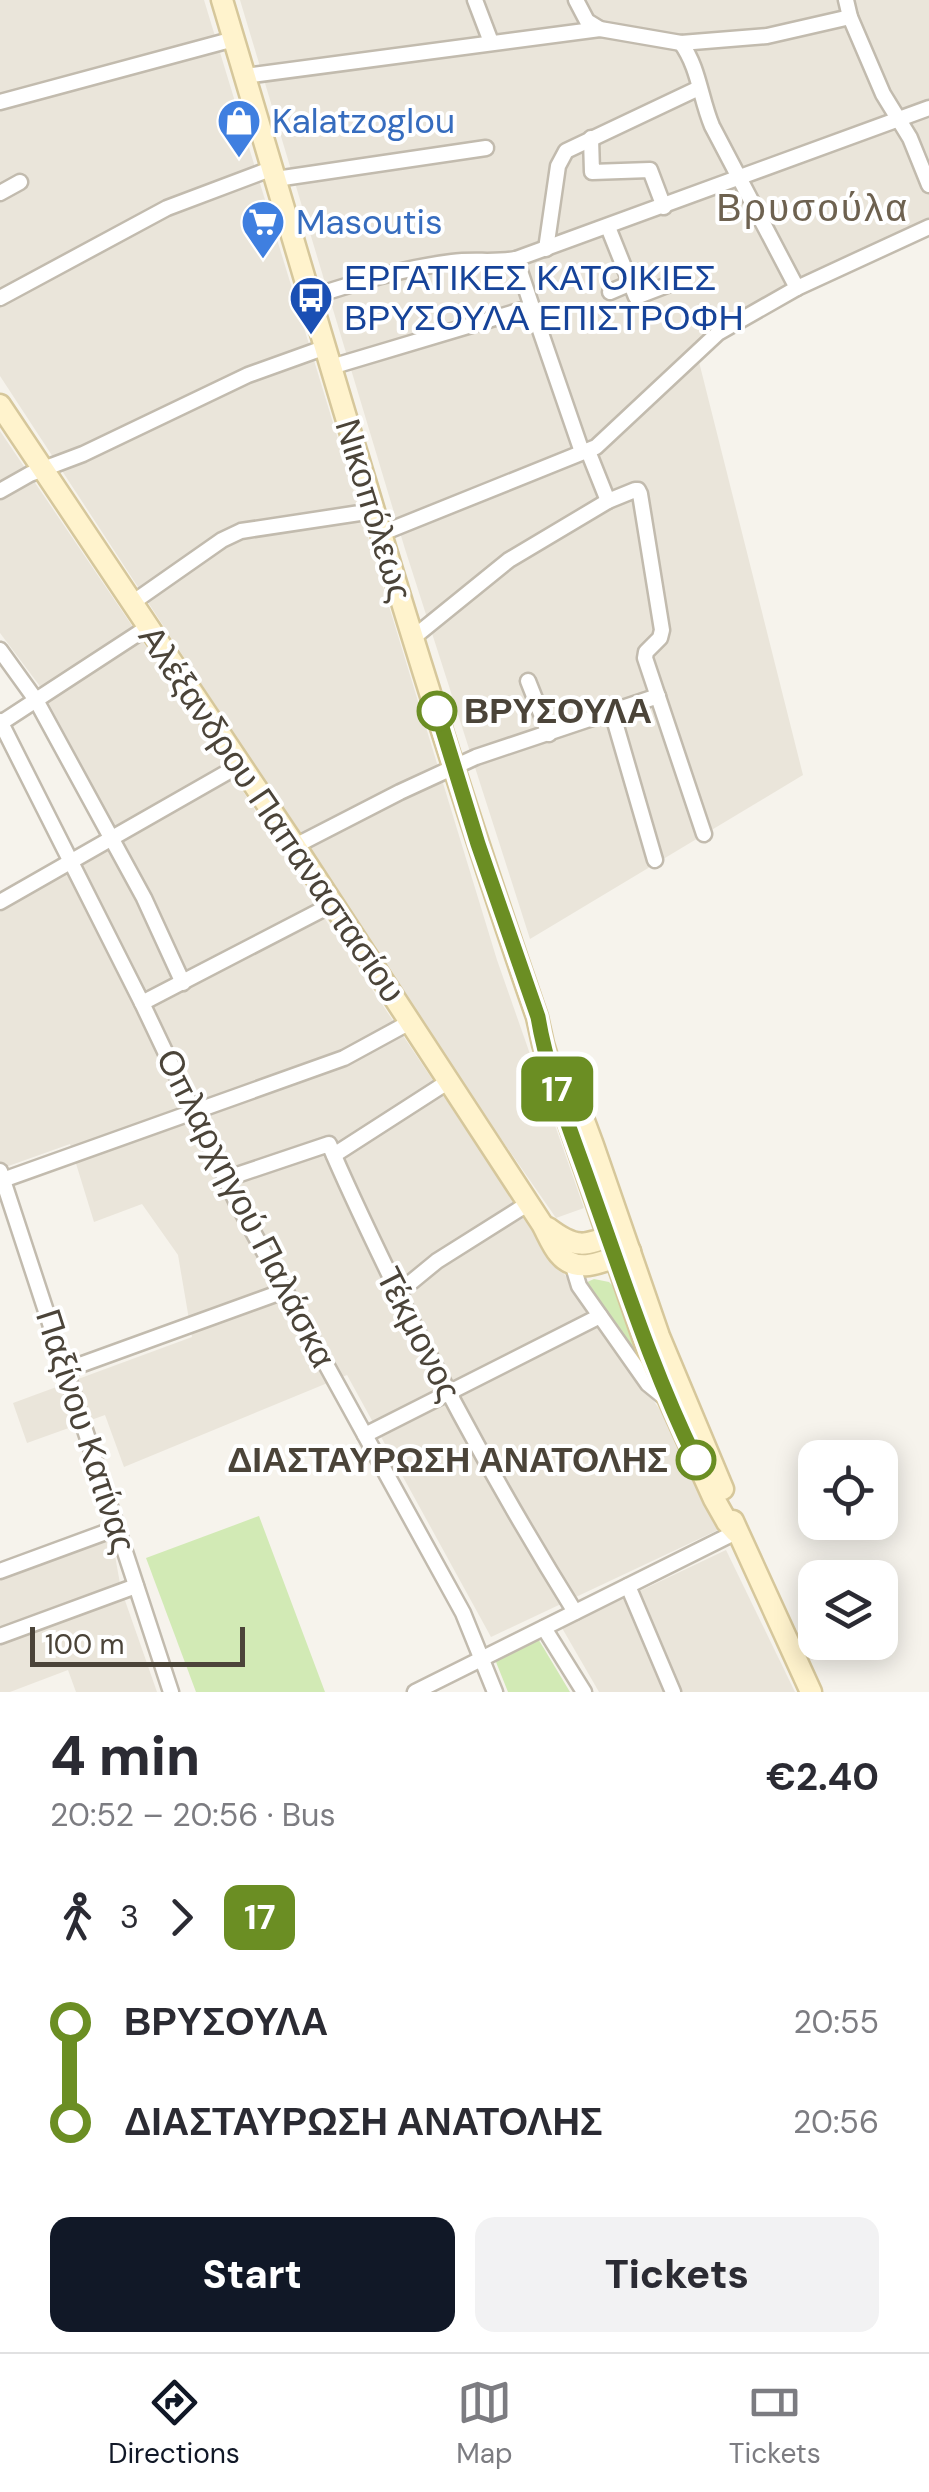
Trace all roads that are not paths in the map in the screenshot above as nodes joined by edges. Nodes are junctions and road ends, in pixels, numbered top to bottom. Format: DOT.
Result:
graph roads {
  1 [pos="222,0"];
  2 [pos="475,0"];
  3 [pos="576,0"];
  4 [pos="846,0"];
  5 [pos="850,17"];
  6 [pos="600,29"];
  7 [pos="234,38"];
  8 [pos="492,42"];
  9 [pos="681,43"];
  10 [pos="245,76"];
  11 [pos="699,88"];
  12 [pos="0,102"];
  13 [pos="929,108"];
  14 [pos="898,120"];
  15 [pos="591,138"];
  16 [pos="486,148"];
  17 [pos="275,173"];
  18 [pos="739,179"];
  19 [pos="20,182"];
  20 [pos="929,185"];
  21 [pos="0,193"];
  22 [pos="664,207"];
  23 [pos="608,227"];
  24 [pos="929,227"];
  25 [pos="546,250"];
  26 [pos="516,259"];
  27 [pos="631,284"];
  28 [pos="670,284"];
  29 [pos="798,288"];
  30 [pos="610,292"];
  31 [pos="311,297"];
  32 [pos="0,298"];
  33 [pos="532,307"];
  34 [pos="329,357"];
  35 [pos="0,405"];
  36 [pos="585,452"];
  37 [pos="43,469"];
  38 [pos="0,490"];
  39 [pos="608,501"];
  40 [pos="373,511"];
  41 [pos="380,534"];
  42 [pos="132,602"];
  43 [pos="148,627"];
  44 [pos="414,638"];
  45 [pos="0,650"];
  46 [pos="528,681"];
  47 [pos="658,696"];
  48 [pos="36,700"];
  49 [pos="612,712"];
  50 [pos="0,722"];
  51 [pos="549,734"];
  52 [pos="240,764"];
  53 [pos="454,766"];
  54 [pos="704,834"];
  55 [pos="111,838"];
  56 [pos="295,846"];
  57 [pos="655,860"];
  58 [pos="72,861"];
  59 [pos="0,902"];
  60 [pos="333,904"];
  61 [pos="183,982"];
  62 [pos="142,1003"];
  63 [pos="538,1017"];
  64 [pos="410,1022"];
  65 [pos="449,1081"];
  66 [pos="194,1113"];
  67 [pos="334,1155"];
  68 [pos="1,1177"];
  69 [pos="225,1179"];
  70 [pos="529,1204"];
  71 [pos="599,1212"];
  72 [pos="548,1228"];
  73 [pos="619,1244"];
  74 [pos="572,1263"];
  75 [pos="284,1291"];
  76 [pos="398,1292"];
  77 [pos="600,1316"];
  78 [pos="66,1370"];
  79 [pos="448,1393"];
  80 [pos="669,1402"];
  81 [pos="365,1435"];
  82 [pos="117,1528"];
  83 [pos="736,1532"];
  84 [pos="0,1571"];
  85 [pos="136,1586"];
  86 [pos="628,1586"];
  87 [pos="575,1612"];
  88 [pos="544,1628"];
  89 [pos="0,1636"];
  90 [pos="482,1658"];
  91 [pos="171,1692"];
  92 [pos="415,1692"];
  93 [pos="496,1692"];
  94 [pos="584,1692"];
  95 [pos="673,1692"];
  96 [pos="812,1692"];
  1 -- 7 [label="main road, Νικοπόλεως"];
  2 -- 8 [label="street"];
  3 -- 6 [label="street"];
  4 -- 5 [label="street"];
  5 -- 9 [label="street"];
  5 -- 14 [label="street"];
  6 -- 8 [label="street"];
  6 -- 9 [label="street"];
  7 -- 10 [label="main road, Νικοπόλεως"];
  7 -- 12 [label="street"];
  8 -- 10 [label="street"];
  9 -- 11 [label="street"];
  10 -- 17 [label="main road, Νικοπόλεως"];
  11 -- 15 [label="street"];
  11 -- 18 [label="street"];
  13 -- 14 [label="street"];
  14 -- 18 [label="street"];
  14 -- 20 [label="street"];
  15 -- 22 [label="street"];
  15 -- 25 [label="street"];
  16 -- 17 [label="street"];
  17 -- 31 [label="main road, Νικοπόλεως"];
  17 -- 32 [label="street"];
  18 -- 22 [label="street"];
  18 -- 29 [label="street"];
  19 -- 21 [label="street"];
  22 -- 23 [label="street"];
  23 -- 25 [label="street"];
  23 -- 27 [label="street"];
  24 -- 29 [label="street"];
  25 -- 26 [label="street"];
  26 -- 31 [label="street"];
  26 -- 33 [label="street"];
  27 -- 28 [label="street"];
  27 -- 30 [label="street"];
  29 -- 36 [label="street"];
  31 -- 34 [label="main road, Νικοπόλεως"];
  33 -- 34 [label="street"];
  33 -- 36 [label="street"];
  34 -- 37 [label="street"];
  34 -- 40 [label="main road, Νικοπόλεως"];
  35 -- 37 [label="main road, Αλέξανδρου Παπαναστασίου"];
  36 -- 39 [label="street"];
  36 -- 41 [label="street"];
  37 -- 38 [label="street"];
  37 -- 42 [label="main road, Αλέξανδρου Παπαναστασίου"];
  39 -- 44 [label="street"];
  39 -- 47 [label="street"];
  40 -- 41 [label="main road, Νικοπόλεως"];
  40 -- 42 [label="street"];
  41 -- 44 [label="main road, Νικοπόλεως"];
  42 -- 43 [label="main road, Αλέξανδρου Παπαναστασίου"];
  43 -- 48 [label="street"];
  43 -- 52 [label="main road, Αλέξανδρου Παπαναστασίου"];
  44 -- 53 [label="main road, Νικοπόλεως"];
  45 -- 48 [label="street"];
  46 -- 51 [label="street"];
  47 -- 49 [label="street"];
  47 -- 54 [label="street"];
  48 -- 50 [label="street"];
  48 -- 55 [label="street"];
  49 -- 51 [label="street"];
  49 -- 57 [label="street"];
  50 -- 58 [label="street, Οπλαρχηγού Παλάσκα"];
  51 -- 53 [label="street"];
  52 -- 55 [label="street"];
  52 -- 56 [label="main road, Αλέξανδρου Παπαναστασίου"];
  53 -- 56 [label="street"];
  53 -- 63 [label="main road, Νικοπόλεως"];
  55 -- 58 [label="street"];
  55 -- 61 [label="street"];
  56 -- 60 [label="main road, Αλέξανδρου Παπαναστασίου"];
  58 -- 59 [label="street"];
  58 -- 62 [label="street, Οπλαρχηγού Παλάσκα"];
  60 -- 61 [label="street"];
  60 -- 64 [label="main road, Αλέξανδρου Παπαναστασίου"];
  61 -- 62 [label="street"];
  62 -- 66 [label="street, Οπλαρχηγού Παλάσκα"];
  63 -- 71 [label="main road, Νικοπόλεως"];
  63 -- 73 [label="main road, Νικοπόλεως"];
  64 -- 65 [label="main road, Αλέξανδρου Παπαναστασίου"];
  64 -- 66 [label="street"];
  65 -- 67 [label="street"];
  65 -- 70 [label="main road, Αλέξανδρου Παπαναστασίου"];
  66 -- 68 [label="street"];
  66 -- 69 [label="street, Οπλαρχηγού Παλάσκα"];
  67 -- 69 [label="street"];
  67 -- 76 [label="street, Τέκμονος"];
  68 -- 78 [label="street, Παξίνου Κατίνας"];
  69 -- 75 [label="street, Οπλαρχηγού Παλάσκα"];
  70 -- 72 [label="main road, Αλέξανδρου Παπαναστασίου"];
  70 -- 76 [label="street"];
  71 -- 72 [label="main road"];
  71 -- 73 [label="main road, Νικοπόλεως"];
  72 -- 73 [label="main road"];
  72 -- 74 [label="main road, Αλέξανδρου Παπαναστασίου"];
  73 -- 74 [label="main road"];
  73 -- 80 [label="main road, Νικοπόλεως"];
  73 -- 83 [label="main road, Νικοπόλεως"];
  74 -- 77 [label="street"];
  75 -- 78 [label="street"];
  75 -- 81 [label="street, Οπλαρχηγού Παλάσκα"];
  76 -- 79 [label="street, Τέκμονος"];
  77 -- 79 [label="street"];
  77 -- 80 [label="street"];
  78 -- 82 [label="street, Παξίνου Κατίνας"];
  79 -- 81 [label="street"];
  79 -- 87 [label="street, Τέκμονος"];
  80 -- 83 [label="main road, Νικοπόλεως"];
  81 -- 90 [label="street, Οπλαρχηγού Παλάσκα"];
  82 -- 84 [label="street"];
  82 -- 85 [label="street, Παξίνου Κατίνας"];
  83 -- 86 [label="street"];
  83 -- 96 [label="main road, Νικοπόλεως"];
  85 -- 89 [label="street"];
  85 -- 91 [label="street, Παξίνου Κατίνας"];
  86 -- 87 [label="street"];
  86 -- 95 [label="street"];
  87 -- 88 [label="street"];
  88 -- 90 [label="street"];
  88 -- 94 [label="street"];
  90 -- 92 [label="street"];
  90 -- 93 [label="street, Οπλαρχηγού Παλάσκα"];
}
